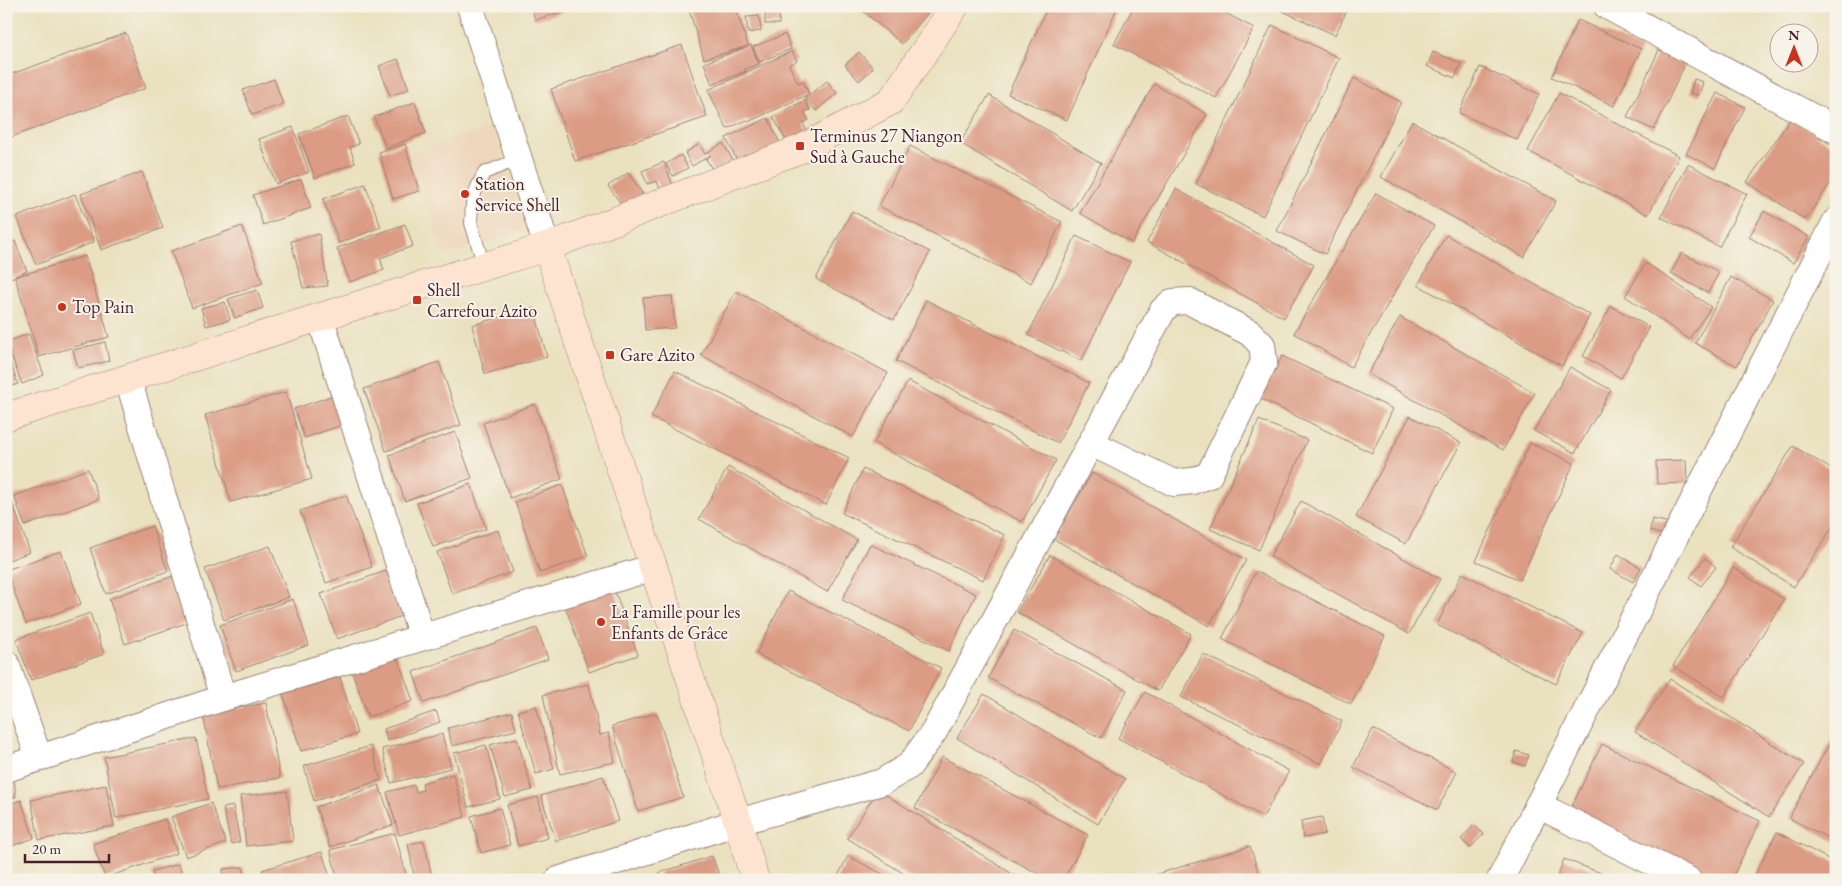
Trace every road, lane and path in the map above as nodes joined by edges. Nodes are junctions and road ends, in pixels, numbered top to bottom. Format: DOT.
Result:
graph roads {
  1 [pos="470,6"];
  2 [pos="954,6"];
  3 [pos="1607,6"];
  4 [pos="1836,130"];
  5 [pos="519,160"];
  6 [pos="1836,221"];
  7 [pos="547,247"];
  8 [pos="484,266"];
  9 [pos="320,317"];
  10 [pos="128,379"];
  11 [pos="6,418"];
  12 [pos="1091,443"];
  13 [pos="654,567"];
  14 [pos="422,637"];
  15 [pos="6,663"];
  16 [pos="223,698"];
  17 [pos="39,758"];
  18 [pos="6,769"];
  19 [pos="1538,805"];
  20 [pos="738,822"];
  21 [pos="558,880"];
  22 [pos="755,880"];
  23 [pos="1500,880"];
  24 [pos="1688,880"];
  1 -- 5 [label="street"];
  2 -- 7 [label="street"];
  3 -- 4 [label="street"];
  5 -- 7 [label="street"];
  5 -- 8 [label="lane"];
  6 -- 19 [label="street"];
  7 -- 8 [label="street"];
  7 -- 13 [label="street"];
  8 -- 9 [label="street"];
  9 -- 10 [label="street"];
  9 -- 14 [label="street"];
  10 -- 11 [label="street"];
  10 -- 16 [label="street"];
  12 -- 12 [label="street"];
  12 -- 20 [label="street"];
  13 -- 14 [label="street"];
  13 -- 20 [label="street"];
  14 -- 16 [label="street"];
  15 -- 17 [label="street"];
  16 -- 17 [label="street"];
  17 -- 18 [label="street"];
  19 -- 23 [label="street"];
  19 -- 24 [label="street"];
  20 -- 21 [label="street"];
  20 -- 22 [label="street"];
}
